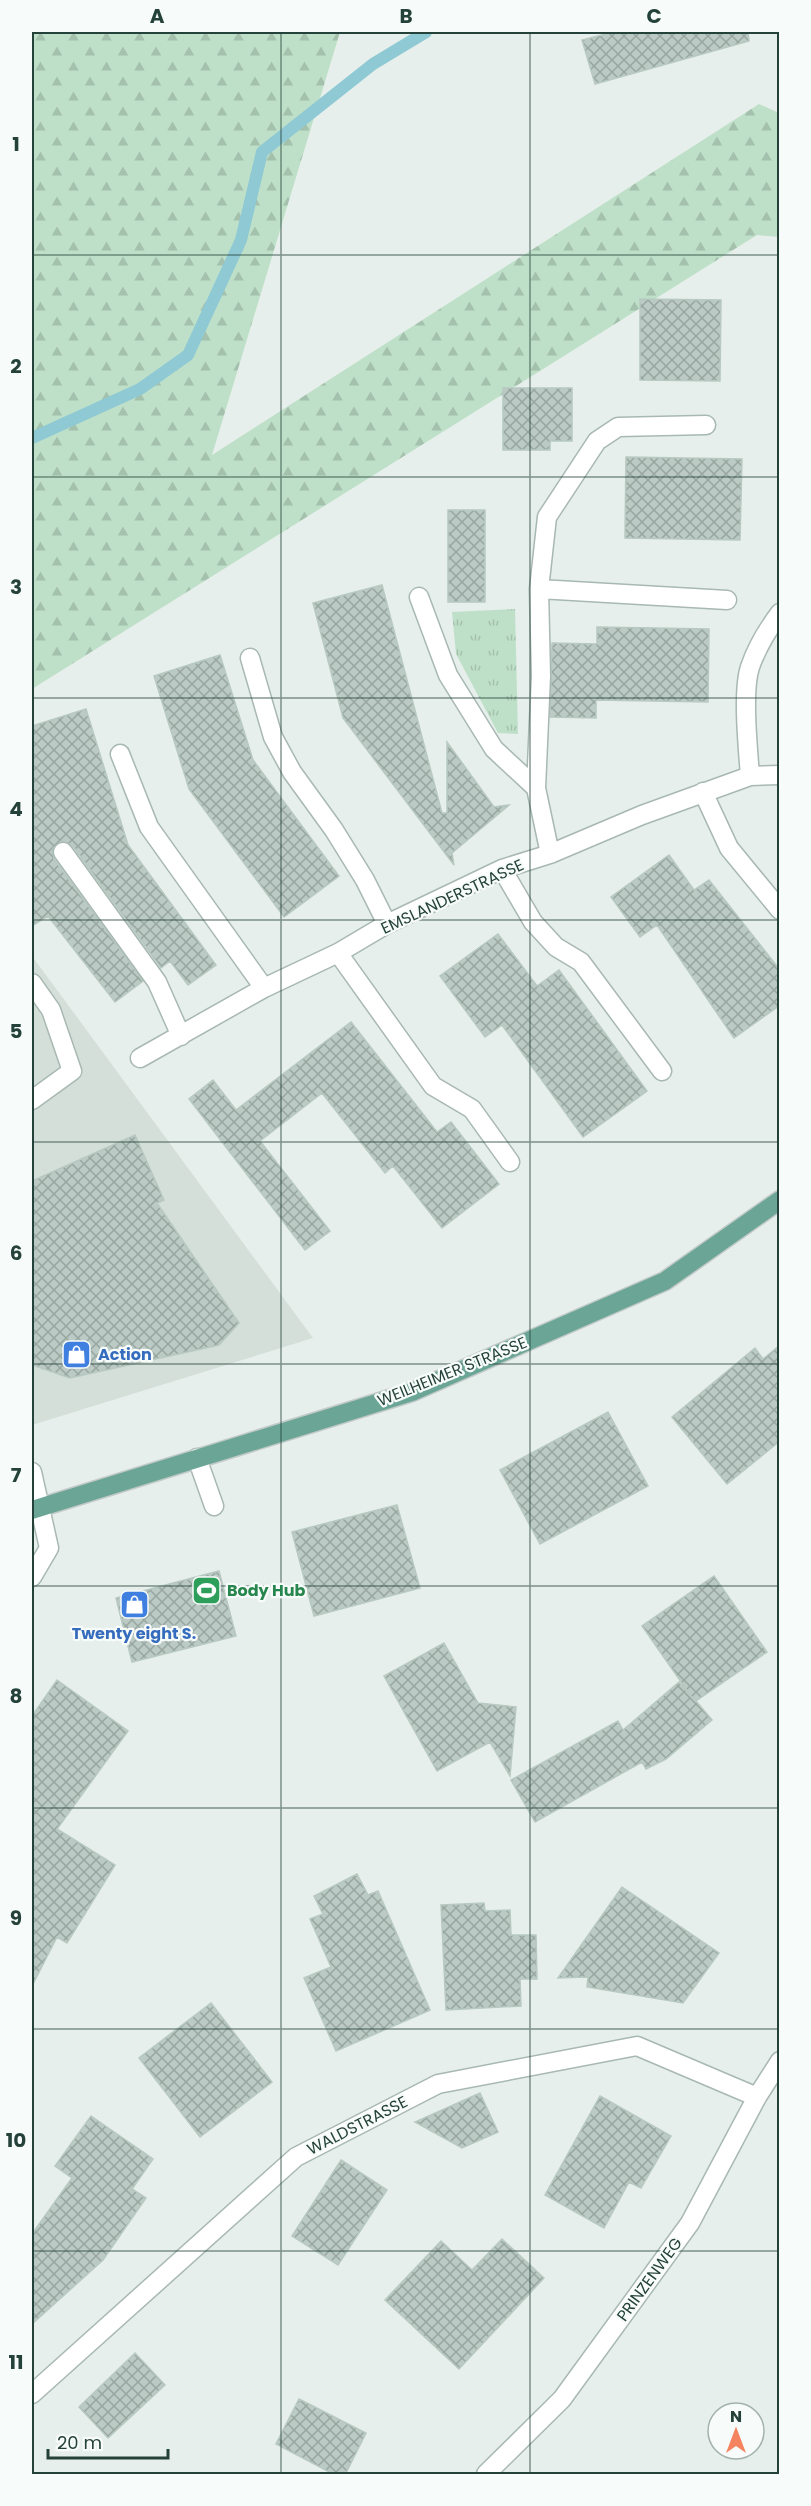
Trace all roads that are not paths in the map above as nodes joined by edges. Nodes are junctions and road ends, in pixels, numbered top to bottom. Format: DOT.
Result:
graph roads {
  1 [pos="706,425"];
  2 [pos="539,590"];
  3 [pos="419,597"];
  4 [pos="727,600"];
  5 [pos="780,613"];
  6 [pos="250,658"];
  7 [pos="120,754"];
  8 [pos="780,775"];
  9 [pos="750,776"];
  10 [pos="536,788"];
  11 [pos="703,792"];
  12 [pos="63,852"];
  13 [pos="550,854"];
  14 [pos="502,869"];
  15 [pos="780,910"];
  16 [pos="387,924"];
  17 [pos="338,953"];
  18 [pos="32,983"];
  19 [pos="264,988"];
  20 [pos="181,1036"];
  21 [pos="140,1058"];
  22 [pos="662,1071"];
  23 [pos="32,1100"];
  24 [pos="510,1162"];
  25 [pos="780,1200"];
  26 [pos="197,1458"];
  27 [pos="32,1472"];
  28 [pos="214,1506"];
  29 [pos="36,1508"];
  30 [pos="32,1577"];
  31 [pos="780,2061"];
  32 [pos="757,2097"];
  33 [pos="32,2394"];
  34 [pos="486,2475"];
  1 -- 2 [label="street"];
  2 -- 4 [label="street"];
  2 -- 10 [label="street"];
  3 -- 10 [label="street"];
  5 -- 9 [label="street"];
  6 -- 16 [label="street"];
  7 -- 19 [label="street"];
  8 -- 9 [label="street, EMSLANDERSTRASSE"];
  9 -- 11 [label="street, EMSLANDERSTRASSE"];
  10 -- 13 [label="street"];
  11 -- 13 [label="street, EMSLANDERSTRASSE"];
  11 -- 15 [label="street"];
  12 -- 20 [label="street"];
  13 -- 14 [label="street, EMSLANDERSTRASSE"];
  14 -- 16 [label="street, EMSLANDERSTRASSE"];
  14 -- 22 [label="street"];
  16 -- 17 [label="street, EMSLANDERSTRASSE"];
  17 -- 19 [label="street, EMSLANDERSTRASSE"];
  17 -- 24 [label="street"];
  18 -- 23 [label="street"];
  19 -- 20 [label="street, EMSLANDERSTRASSE"];
  20 -- 21 [label="street, EMSLANDERSTRASSE"];
  25 -- 26 [label="main road, WEILHEIMER STRASSE"];
  26 -- 28 [label="street"];
  26 -- 29 [label="main road, WEILHEIMER STRASSE"];
  27 -- 29 [label="street"];
  29 -- 30 [label="street"];
  31 -- 32 [label="street, PRINZENWEG"];
  32 -- 33 [label="street, WALDSTRASSE"];
  32 -- 34 [label="street, PRINZENWEG"];
}
